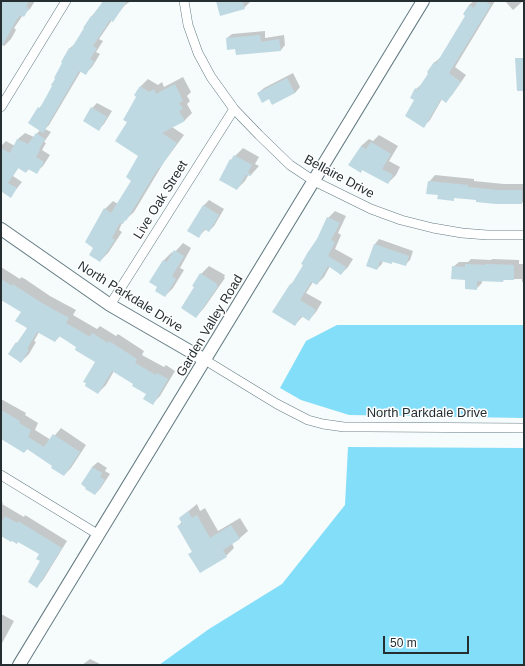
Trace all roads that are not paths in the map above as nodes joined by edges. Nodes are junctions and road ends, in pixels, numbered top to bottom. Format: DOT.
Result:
graph roads {
  1 [pos="66,1"];
  2 [pos="184,1"];
  3 [pos="423,1"];
  4 [pos="1,107"];
  5 [pos="234,109"];
  6 [pos="314,182"];
  7 [pos="1,229"];
  8 [pos="524,234"];
  9 [pos="110,305"];
  10 [pos="205,360"];
  11 [pos="524,428"];
  12 [pos="1,475"];
  13 [pos="99,535"];
  14 [pos="19,665"];
  1 -- 4 [label="street"];
  2 -- 5 [label="street, Bellaire Drive"];
  3 -- 6 [label="street, Garden Valley Road"];
  5 -- 6 [label="street, Bellaire Drive"];
  5 -- 9 [label="street, Live Oak Street"];
  6 -- 8 [label="street, Bellaire Drive"];
  6 -- 10 [label="street, Garden Valley Road"];
  7 -- 9 [label="street, North Parkdale Drive"];
  9 -- 10 [label="street, North Parkdale Drive"];
  10 -- 11 [label="street, North Parkdale Drive"];
  10 -- 13 [label="street, Garden Valley Road"];
  12 -- 13 [label="street"];
  13 -- 14 [label="street, Garden Valley Road"];
}
